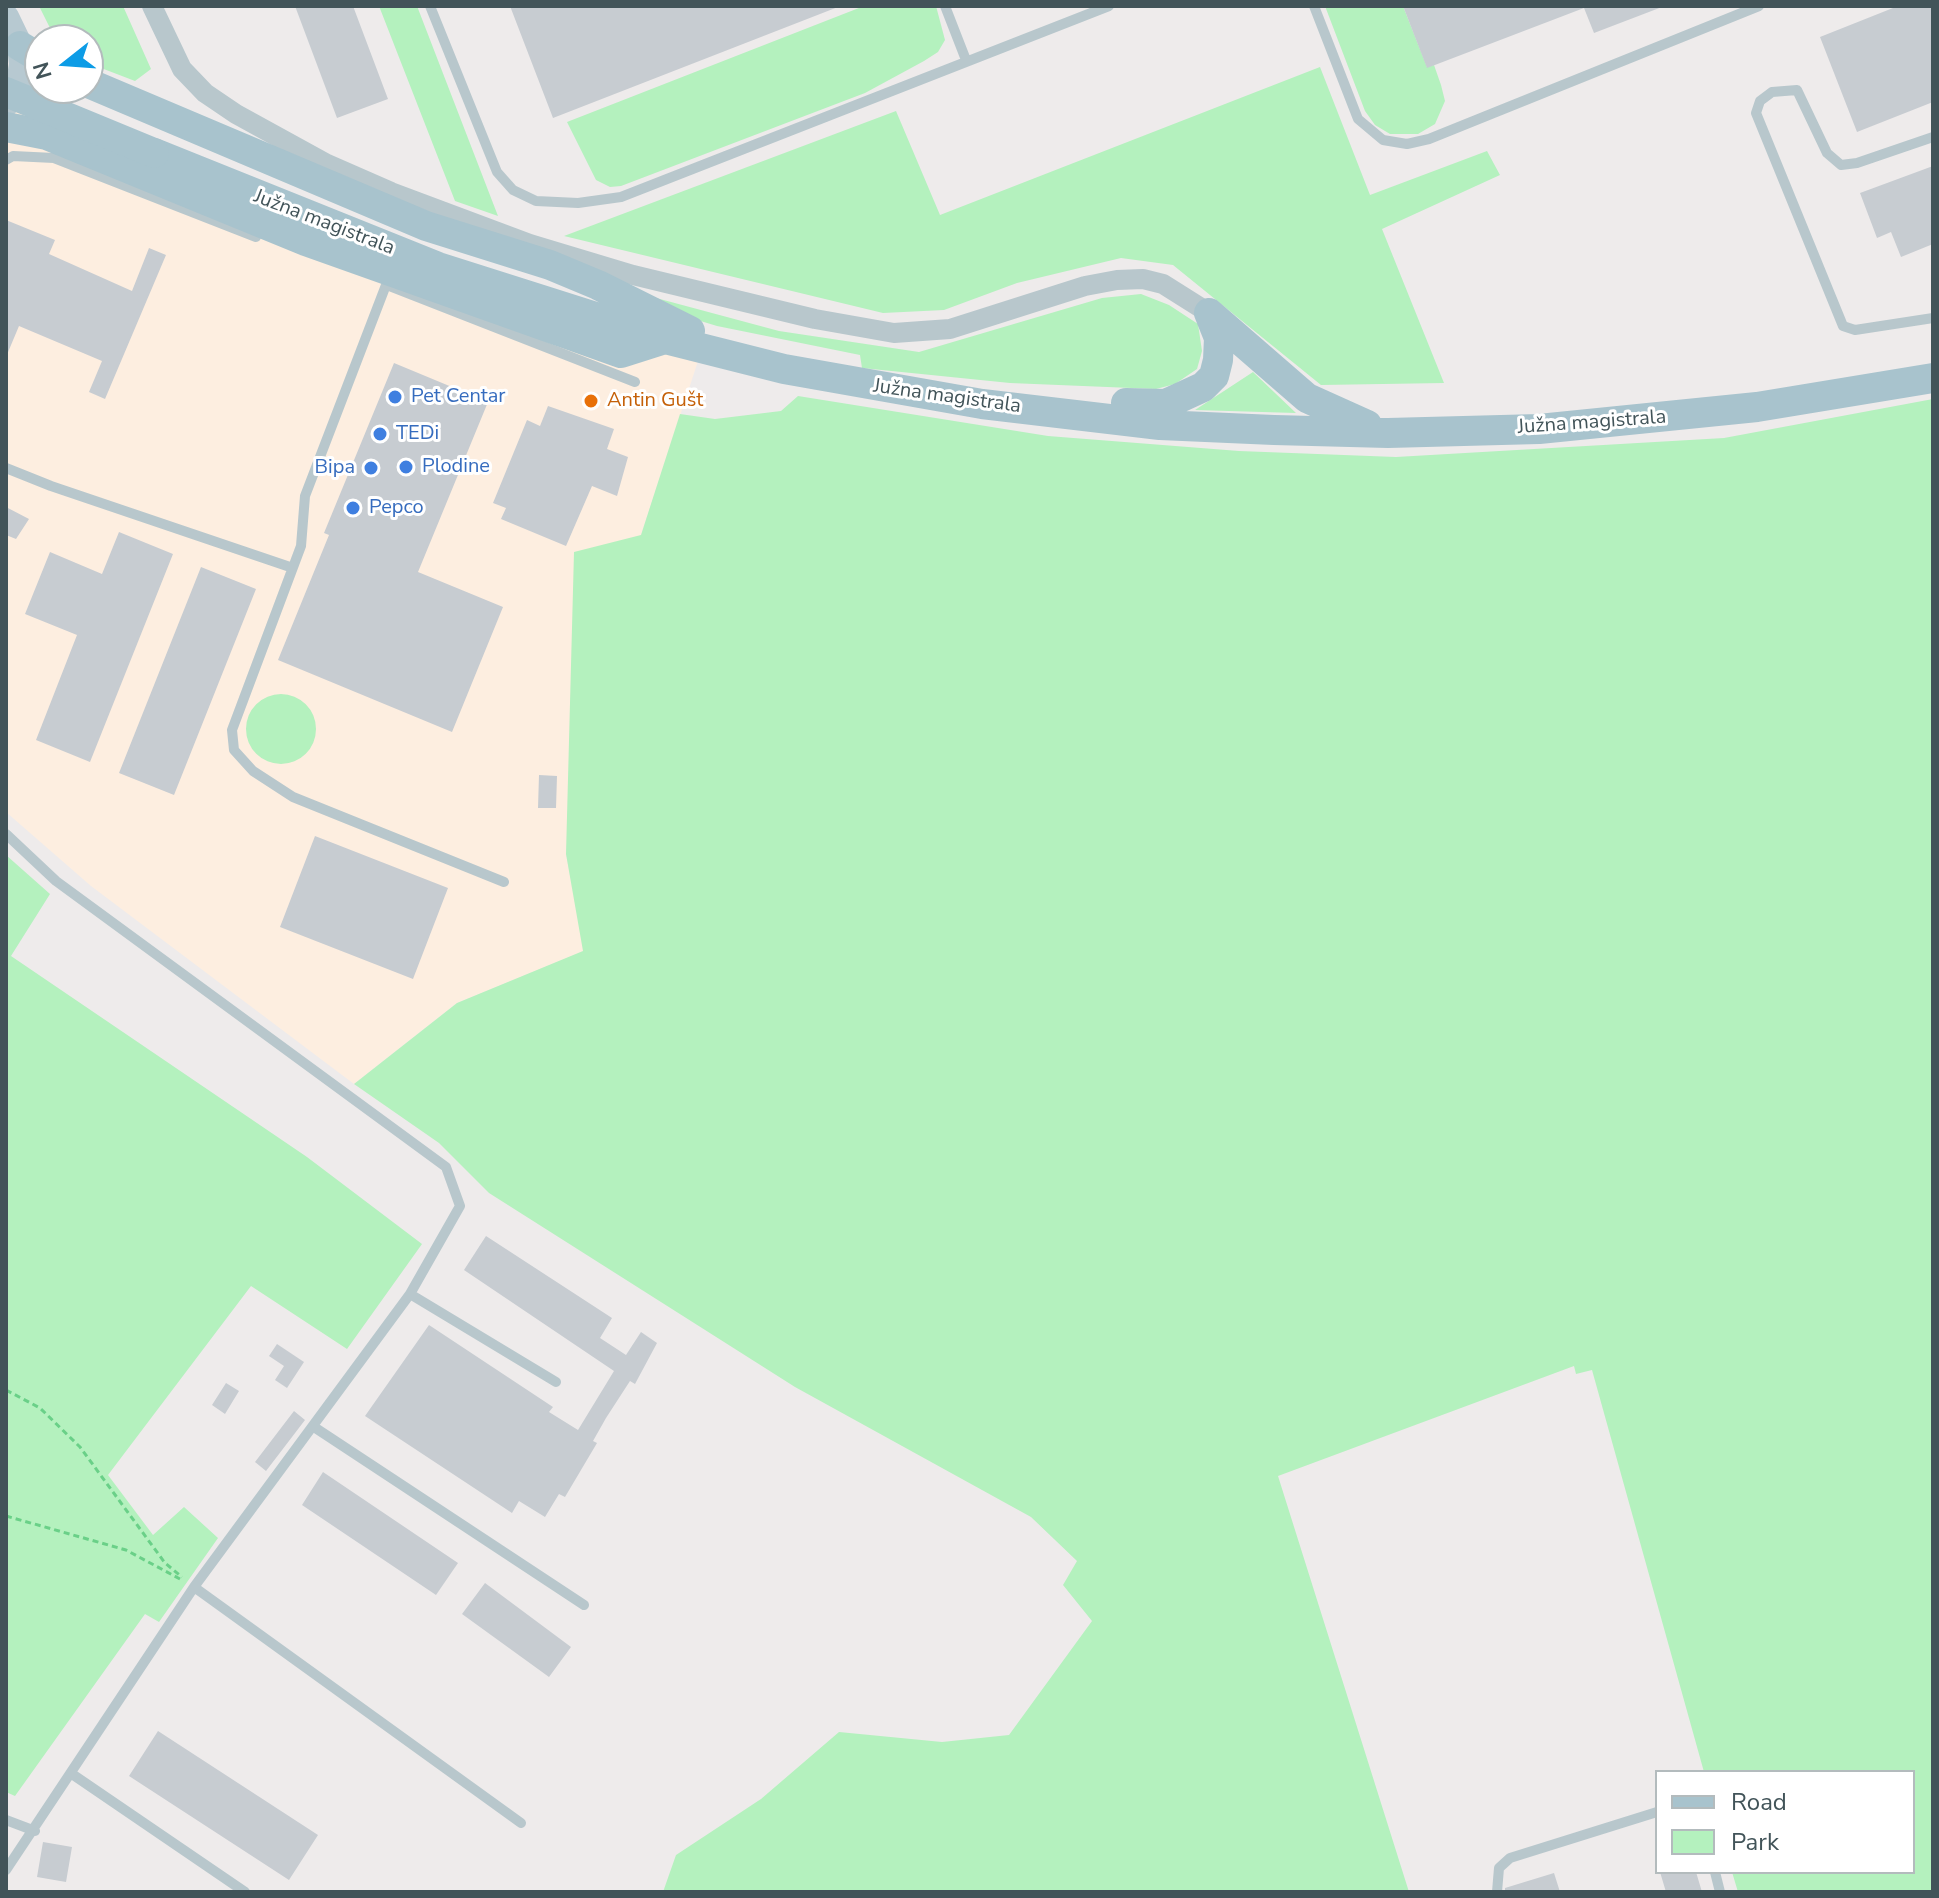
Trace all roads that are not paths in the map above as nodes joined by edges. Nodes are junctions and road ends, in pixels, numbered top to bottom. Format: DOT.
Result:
graph roads {
  1 [pos="152,6"];
  2 [pos="430,6"];
  3 [pos="945,6"];
  4 [pos="1109,6"];
  5 [pos="1314,6"];
  6 [pos="1759,6"];
  7 [pos="6,17"];
  8 [pos="24,43"];
  9 [pos="966,60"];
  10 [pos="24,69"];
  11 [pos="104,90"];
  12 [pos="6,92"];
  13 [pos="6,104"];
  14 [pos="6,127"];
  15 [pos="1933,137"];
  16 [pos="6,139"];
  17 [pos="56,139"];
  18 [pos="6,160"];
  19 [pos="262,239"];
  20 [pos="372,280"];
  21 [pos="386,285"];
  22 [pos="1209,313"];
  23 [pos="1933,318"];
  24 [pos="665,339"];
  25 [pos="769,365"];
  26 [pos="1933,378"];
  27 [pos="635,382"];
  28 [pos="1053,411"];
  29 [pos="1388,433"];
  30 [pos="6,468"];
  31 [pos="290,567"];
  32 [pos="6,834"];
  33 [pos="504,882"];
  34 [pos="410,1294"];
  35 [pos="556,1382"];
  36 [pos="314,1427"];
  37 [pos="194,1587"];
  38 [pos="584,1605"];
  39 [pos="72,1774"];
  40 [pos="1655,1813"];
  41 [pos="6,1820"];
  42 [pos="521,1823"];
  43 [pos="35,1831"];
  44 [pos="6,1870"];
  45 [pos="245,1892"];
  46 [pos="1497,1892"];
  1 -- 22 [label="street"];
  2 -- 9 [label="lane"];
  3 -- 9 [label="lane"];
  4 -- 9 [label="lane"];
  5 -- 6 [label="lane"];
  7 -- 8 [label="street"];
  10 -- 13 [label="street"];
  11 -- 25 [label="main road"];
  12 -- 24 [label="main road, Južna magistrala, bridge"];
  14 -- 17 [label="main road"];
  15 -- 23 [label="lane"];
  16 -- 17 [label="main road"];
  17 -- 24 [label="main road"];
  18 -- 19 [label="lane"];
  20 -- 21 [label="lane"];
  21 -- 27 [label="lane"];
  21 -- 31 [label="lane"];
  22 -- 28 [label="main road"];
  22 -- 29 [label="main road"];
  24 -- 25 [label="main road, Južna magistrala"];
  25 -- 28 [label="main road, Južna magistrala"];
  26 -- 29 [label="main road, Južna magistrala"];
  28 -- 29 [label="main road, Južna magistrala"];
  30 -- 31 [label="lane"];
  31 -- 33 [label="lane"];
  32 -- 34 [label="lane"];
  34 -- 35 [label="lane"];
  34 -- 36 [label="lane"];
  36 -- 37 [label="lane"];
  36 -- 38 [label="lane"];
  37 -- 39 [label="lane"];
  37 -- 42 [label="lane"];
  39 -- 43 [label="lane"];
  39 -- 45 [label="lane"];
  40 -- 46 [label="lane"];
  41 -- 43 [label="lane"];
  43 -- 44 [label="lane"];
}
